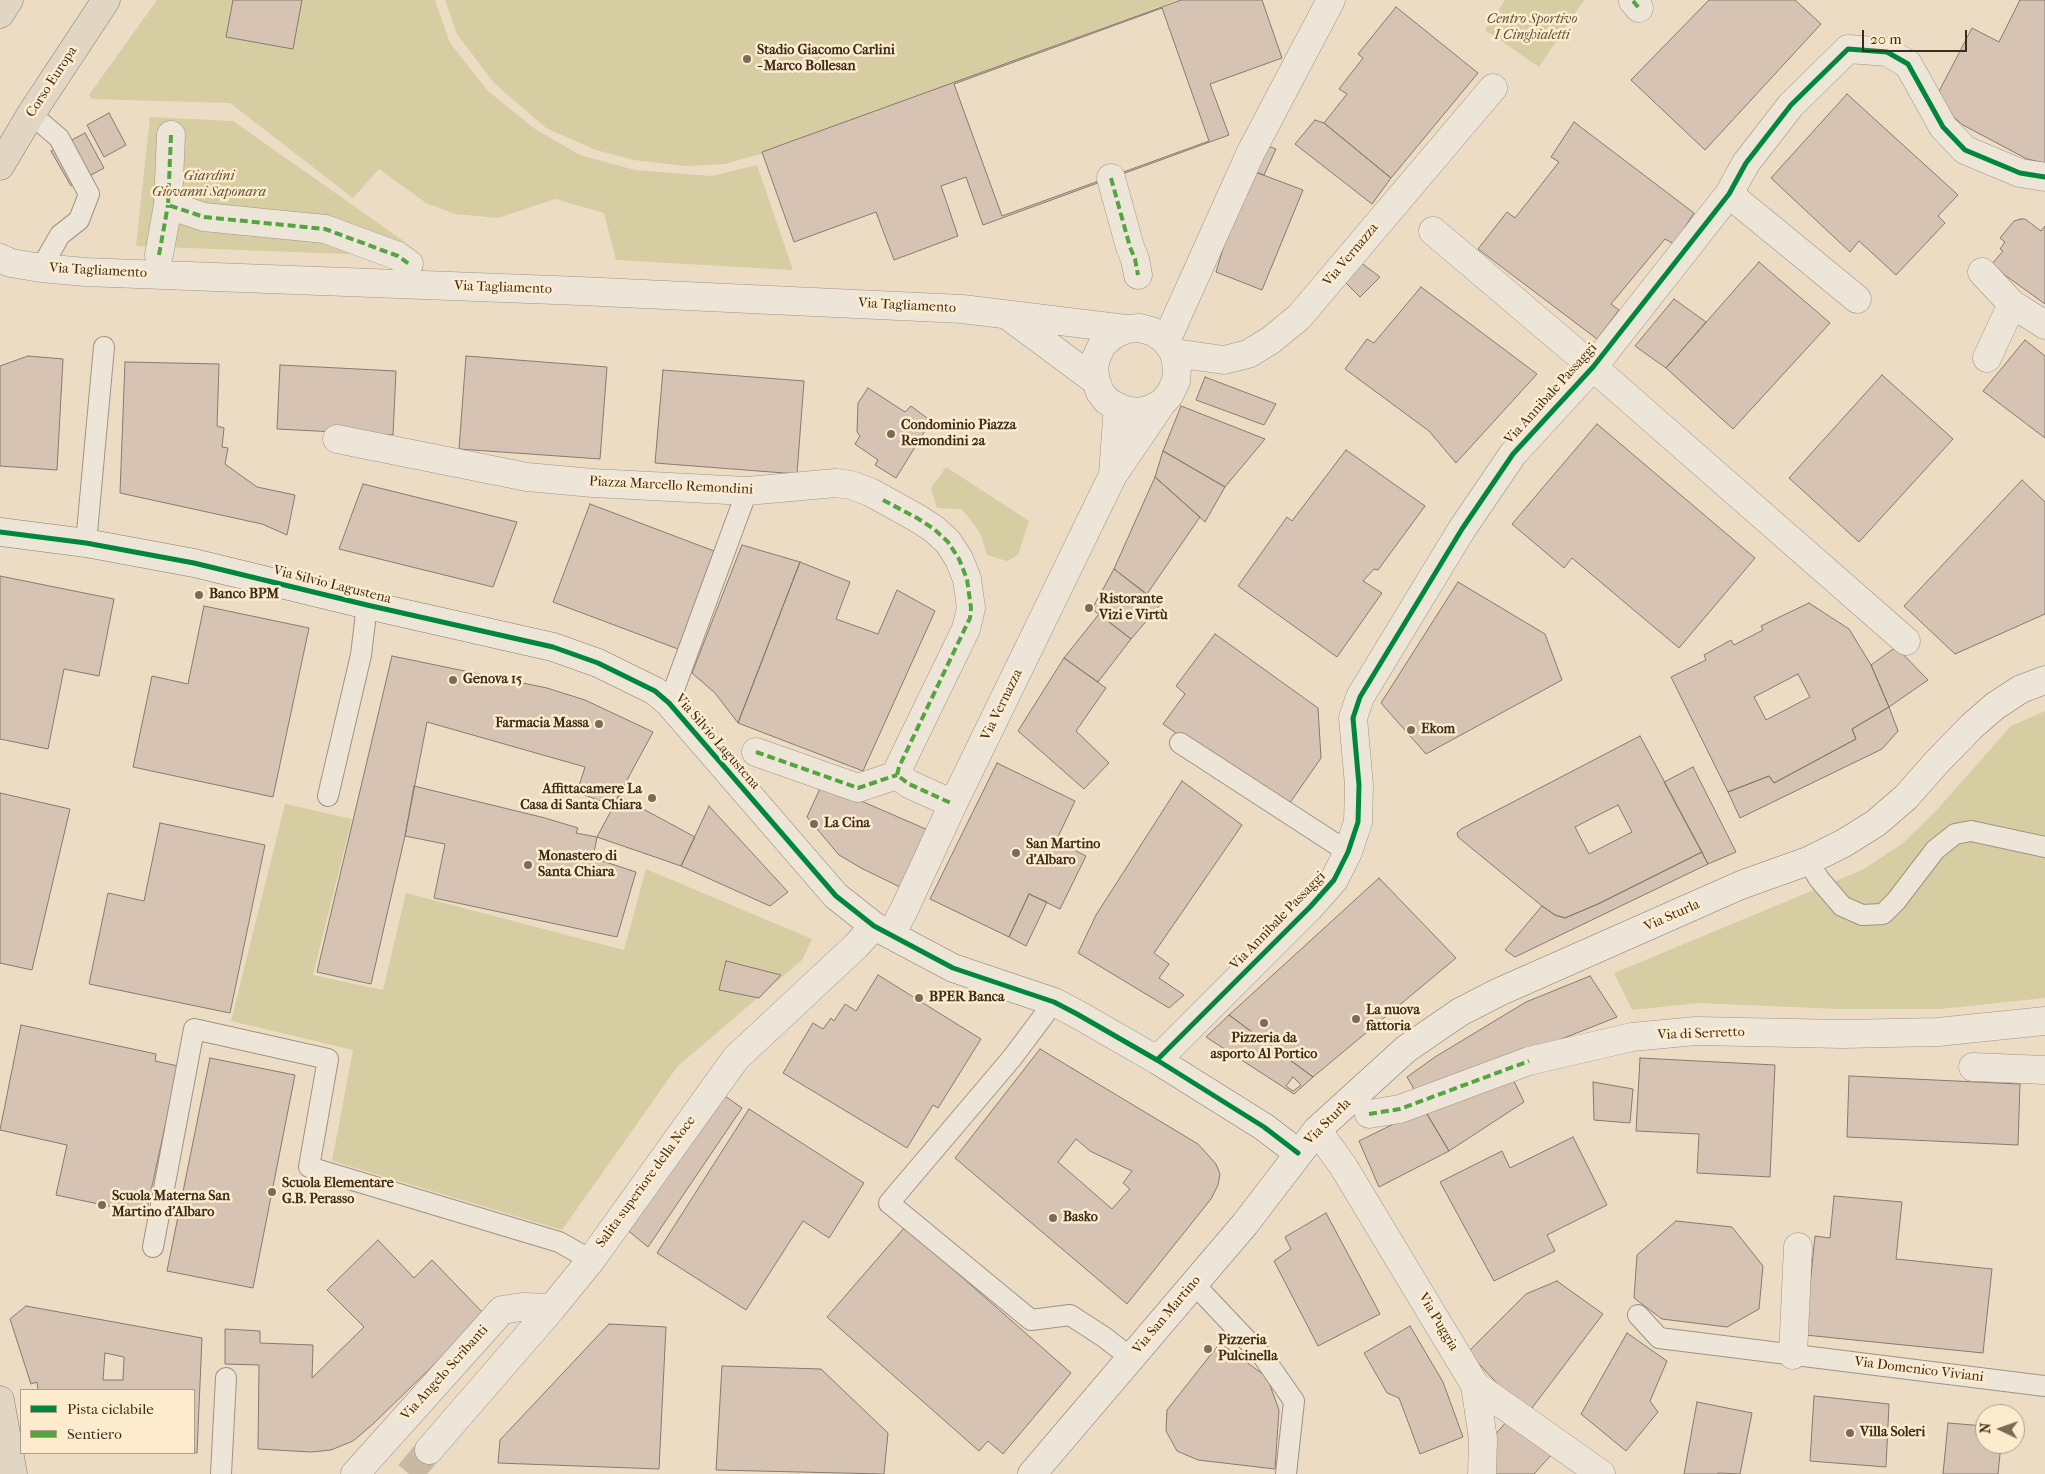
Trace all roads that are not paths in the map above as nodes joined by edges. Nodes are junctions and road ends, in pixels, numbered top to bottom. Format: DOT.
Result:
graph roads {
  1 [pos="9,0"];
  2 [pos="106,0"];
  3 [pos="1331,0"];
  4 [pos="0,14"];
  5 [pos="1492,88"];
  6 [pos="31,114"];
  7 [pos="171,135"];
  8 [pos="0,166"];
  9 [pos="2045,177"];
  10 [pos="1111,178"];
  11 [pos="1729,194"];
  12 [pos="168,205"];
  13 [pos="1432,231"];
  14 [pos="159,255"];
  15 [pos="0,258"];
  16 [pos="409,264"];
  17 [pos="41,268"];
  18 [pos="1982,272"];
  19 [pos="1138,275"];
  20 [pos="1857,299"];
  21 [pos="2012,304"];
  22 [pos="1006,314"];
  23 [pos="2045,325"];
  24 [pos="1126,329"];
  25 [pos="104,347"];
  26 [pos="1170,347"];
  27 [pos="1987,358"];
  28 [pos="1593,367"];
  29 [pos="1096,381"];
  30 [pos="1162,403"];
  31 [pos="1118,407"];
  32 [pos="338,439"];
  33 [pos="1113,475"];
  34 [pos="747,491"];
  35 [pos="0,532"];
  36 [pos="86,543"];
  37 [pos="367,605"];
  38 [pos="1906,641"];
  39 [pos="2045,680"];
  40 [pos="669,703"];
  41 [pos="1180,743"];
  42 [pos="756,752"];
  43 [pos="897,775"];
  44 [pos="328,796"];
  45 [pos="953,804"];
  46 [pos="2045,847"];
  47 [pos="1348,852"];
  48 [pos="1808,861"];
  49 [pos="883,930"];
  50 [pos="1054,1002"];
  51 [pos="2045,1020"];
  52 [pos="1157,1060"];
  53 [pos="1973,1067"];
  54 [pos="2045,1070"];
  55 [pos="1369,1114"];
  56 [pos="1317,1130"];
  57 [pos="1298,1153"];
  58 [pos="153,1247"];
  59 [pos="1798,1248"];
  60 [pos="591,1260"];
  61 [pos="1194,1284"];
  62 [pos="552,1308"];
  63 [pos="1638,1315"];
  64 [pos="1793,1355"];
  65 [pos="1131,1358"];
  66 [pos="226,1378"];
  67 [pos="1475,1385"];
  68 [pos="2045,1386"];
  69 [pos="0,1400"];
  70 [pos="429,1450"];
  71 [pos="0,1465"];
  72 [pos="6,1474"];
  73 [pos="13,1474"];
  74 [pos="221,1474"];
  75 [pos="355,1474"];
  76 [pos="1032,1474"];
  77 [pos="1286,1474"];
  78 [pos="1482,1474"];
  79 [pos="1601,1474"];
  1 -- 4 [label="main road"];
  2 -- 6 [label="main road, Corso Europa"];
  3 -- 26 [label="street, Via Vernazza"];
  5 -- 26 [label="street, Via Vernazza"];
  6 -- 8 [label="main road, Corso Europa"];
  6 -- 17 [label="lane"];
  7 -- 12 [label="street"];
  9 -- 11 [label="street, Via Annibale Passaggi"];
  10 -- 19 [label="street"];
  11 -- 20 [label="street"];
  11 -- 28 [label="street, Via Annibale Passaggi"];
  12 -- 14 [label="street"];
  12 -- 16 [label="street"];
  13 -- 28 [label="street, Via Annibale Passaggi"];
  15 -- 17 [label="street, Via Tagliamento"];
  17 -- 22 [label="street, Via Tagliamento"];
  18 -- 21 [label="street"];
  21 -- 23 [label="street"];
  21 -- 27 [label="street"];
  22 -- 24 [label="street, Via Tagliamento"];
  22 -- 29 [label="street"];
  24 -- 26 [label="street, Via Vernazza"];
  24 -- 29 [label="street"];
  25 -- 36 [label="lane"];
  26 -- 30 [label="street, Via Vernazza"];
  28 -- 38 [label="street, Via Annibale Passaggi"];
  28 -- 47 [label="street, Via Annibale Passaggi"];
  29 -- 31 [label="street"];
  30 -- 31 [label="street"];
  30 -- 33 [label="street, Via Vernazza"];
  31 -- 33 [label="street, Via Vernazza"];
  32 -- 34 [label="street, Piazza Marcello Remondini"];
  33 -- 45 [label="street, Via Vernazza"];
  34 -- 40 [label="lane"];
  34 -- 43 [label="street, Piazza Marcello Remondini"];
  35 -- 36 [label="street, Via Silvio Lagustena"];
  36 -- 37 [label="street, Via Silvio Lagustena"];
  37 -- 40 [label="street, Via Silvio Lagustena"];
  37 -- 44 [label="lane, Via Silvio Lagustena"];
  39 -- 48 [label="street, Via Sturla"];
  40 -- 49 [label="street, Via Silvio Lagustena"];
  41 -- 47 [label="lane"];
  42 -- 43 [label="street"];
  43 -- 45 [label="street"];
  45 -- 49 [label="street, Via Vernazza"];
  46 -- 48 [label="lane"];
  47 -- 52 [label="street, Via Annibale Passaggi"];
  48 -- 56 [label="street, Via Sturla"];
  49 -- 50 [label="street, Via Silvio Lagustena"];
  49 -- 60 [label="street, Salita superiore della Noce"];
  50 -- 52 [label="street, Via Silvio Lagustena"];
  50 -- 65 [label="lane"];
  51 -- 55 [label="street, Via di Serretto"];
  52 -- 57 [label="street, Via Silvio Lagustena"];
  53 -- 54 [label="street"];
  56 -- 57 [label="street, Via Sturla"];
  56 -- 67 [label="street, Via Puggia"];
  57 -- 61 [label="street, Via San Martino"];
  58 -- 60 [label="lane"];
  59 -- 64 [label="street"];
  60 -- 62 [label="street, Salita superiore della Noce"];
  61 -- 65 [label="street, Via San Martino"];
  61 -- 77 [label="lane"];
  62 -- 70 [label="street, Salita superiore della Noce"];
  62 -- 75 [label="street, Via Angelo Scribanti"];
  63 -- 64 [label="lane, Via Domenico Viviani"];
  64 -- 68 [label="lane, Via Domenico Viviani"];
  65 -- 76 [label="street, Via San Martino"];
  66 -- 74 [label="lane"];
  67 -- 78 [label="street"];
  67 -- 79 [label="street, Via Puggia"];
  69 -- 73 [label="main road"];
  71 -- 72 [label="lane"];
}
